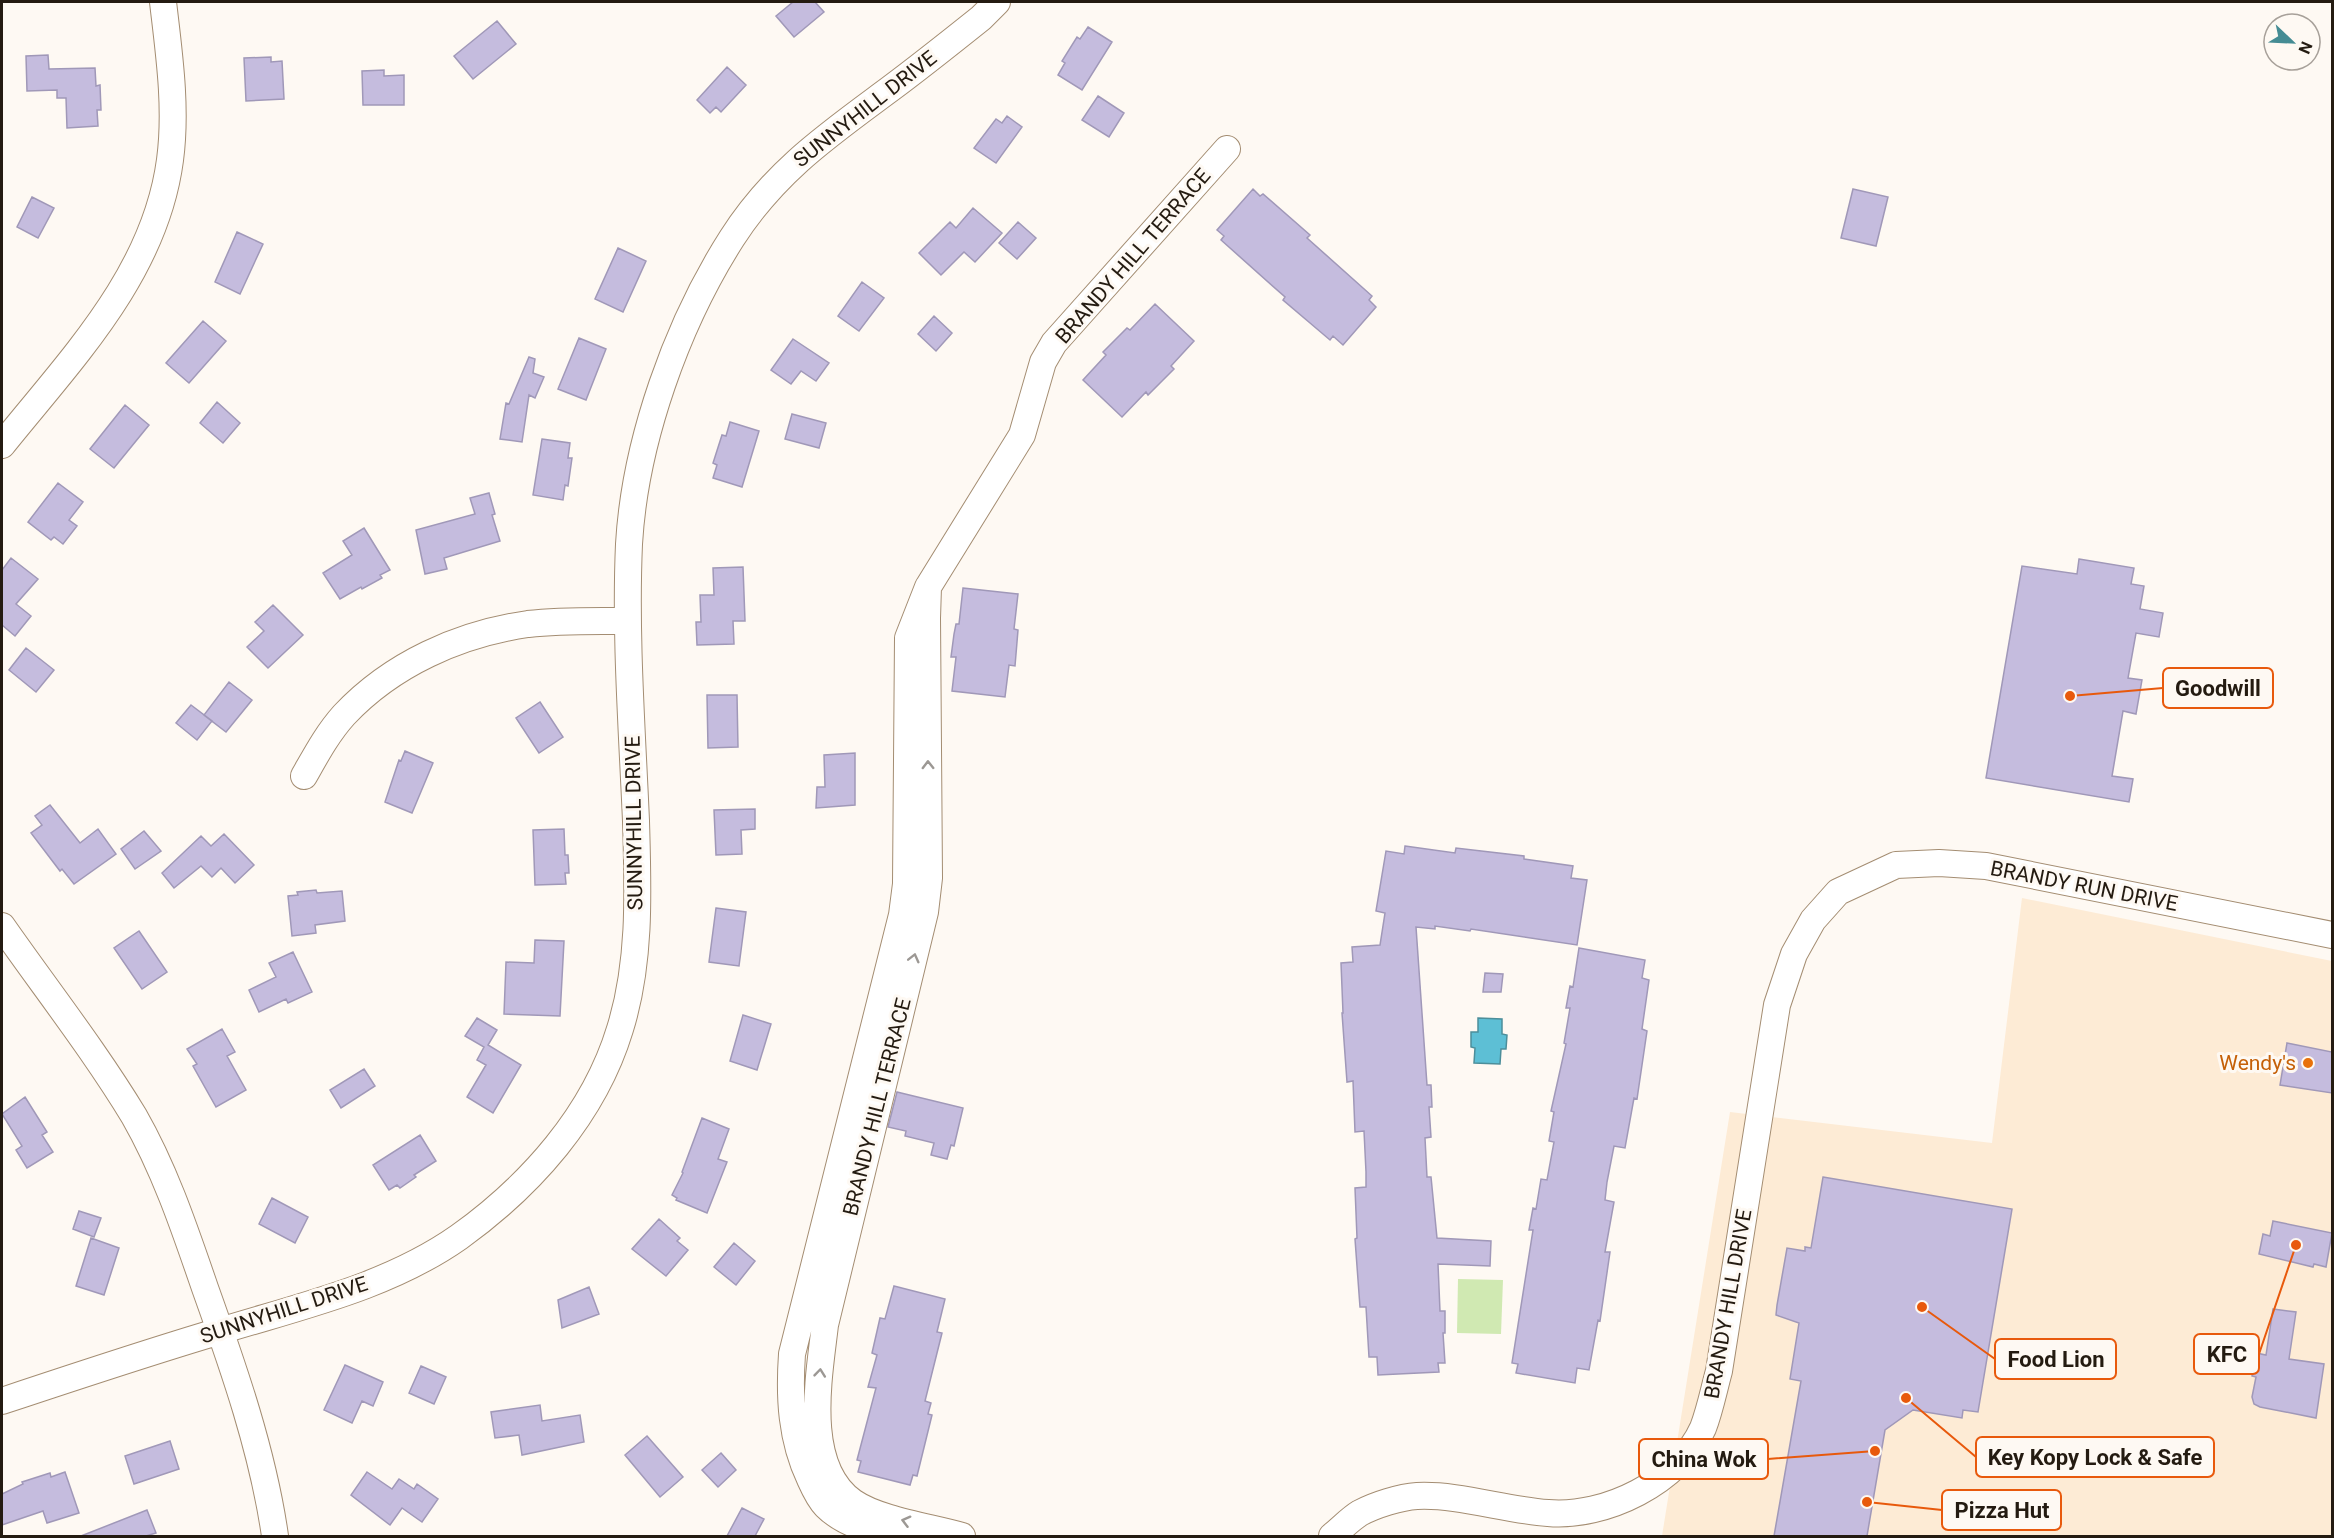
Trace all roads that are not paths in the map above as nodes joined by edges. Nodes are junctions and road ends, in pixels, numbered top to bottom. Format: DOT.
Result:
graph roads {
  1 [pos="163,2"];
  2 [pos="997,2"];
  3 [pos="1227,149"];
  4 [pos="2,445"];
  5 [pos="928,587"];
  6 [pos="628,621"];
  7 [pos="304,776"];
  8 [pos="1838,892"];
  9 [pos="2,926"];
  10 [pos="2332,935"];
  11 [pos="220,1331"];
  12 [pos="2,1401"];
  13 [pos="275,1536"];
  14 [pos="897,1536"];
  15 [pos="962,1536"];
  16 [pos="1332,1536"];
  1 -- 4 [label="street"];
  2 -- 6 [label="street, SUNNYHILL DRIVE"];
  3 -- 5 [label="street, BRANDY HILL TERRACE"];
  5 -- 14 [label="street, BRANDY HILL TERRACE"];
  15 -- 5 [label="street, BRANDY HILL TERRACE, one-way"];
  6 -- 7 [label="street"];
  6 -- 11 [label="street, SUNNYHILL DRIVE"];
  8 -- 10 [label="street, BRANDY RUN DRIVE"];
  8 -- 16 [label="street, BRANDY HILL DRIVE"];
  9 -- 11 [label="street"];
  11 -- 12 [label="street, SUNNYHILL DRIVE"];
  11 -- 13 [label="street"];
}
